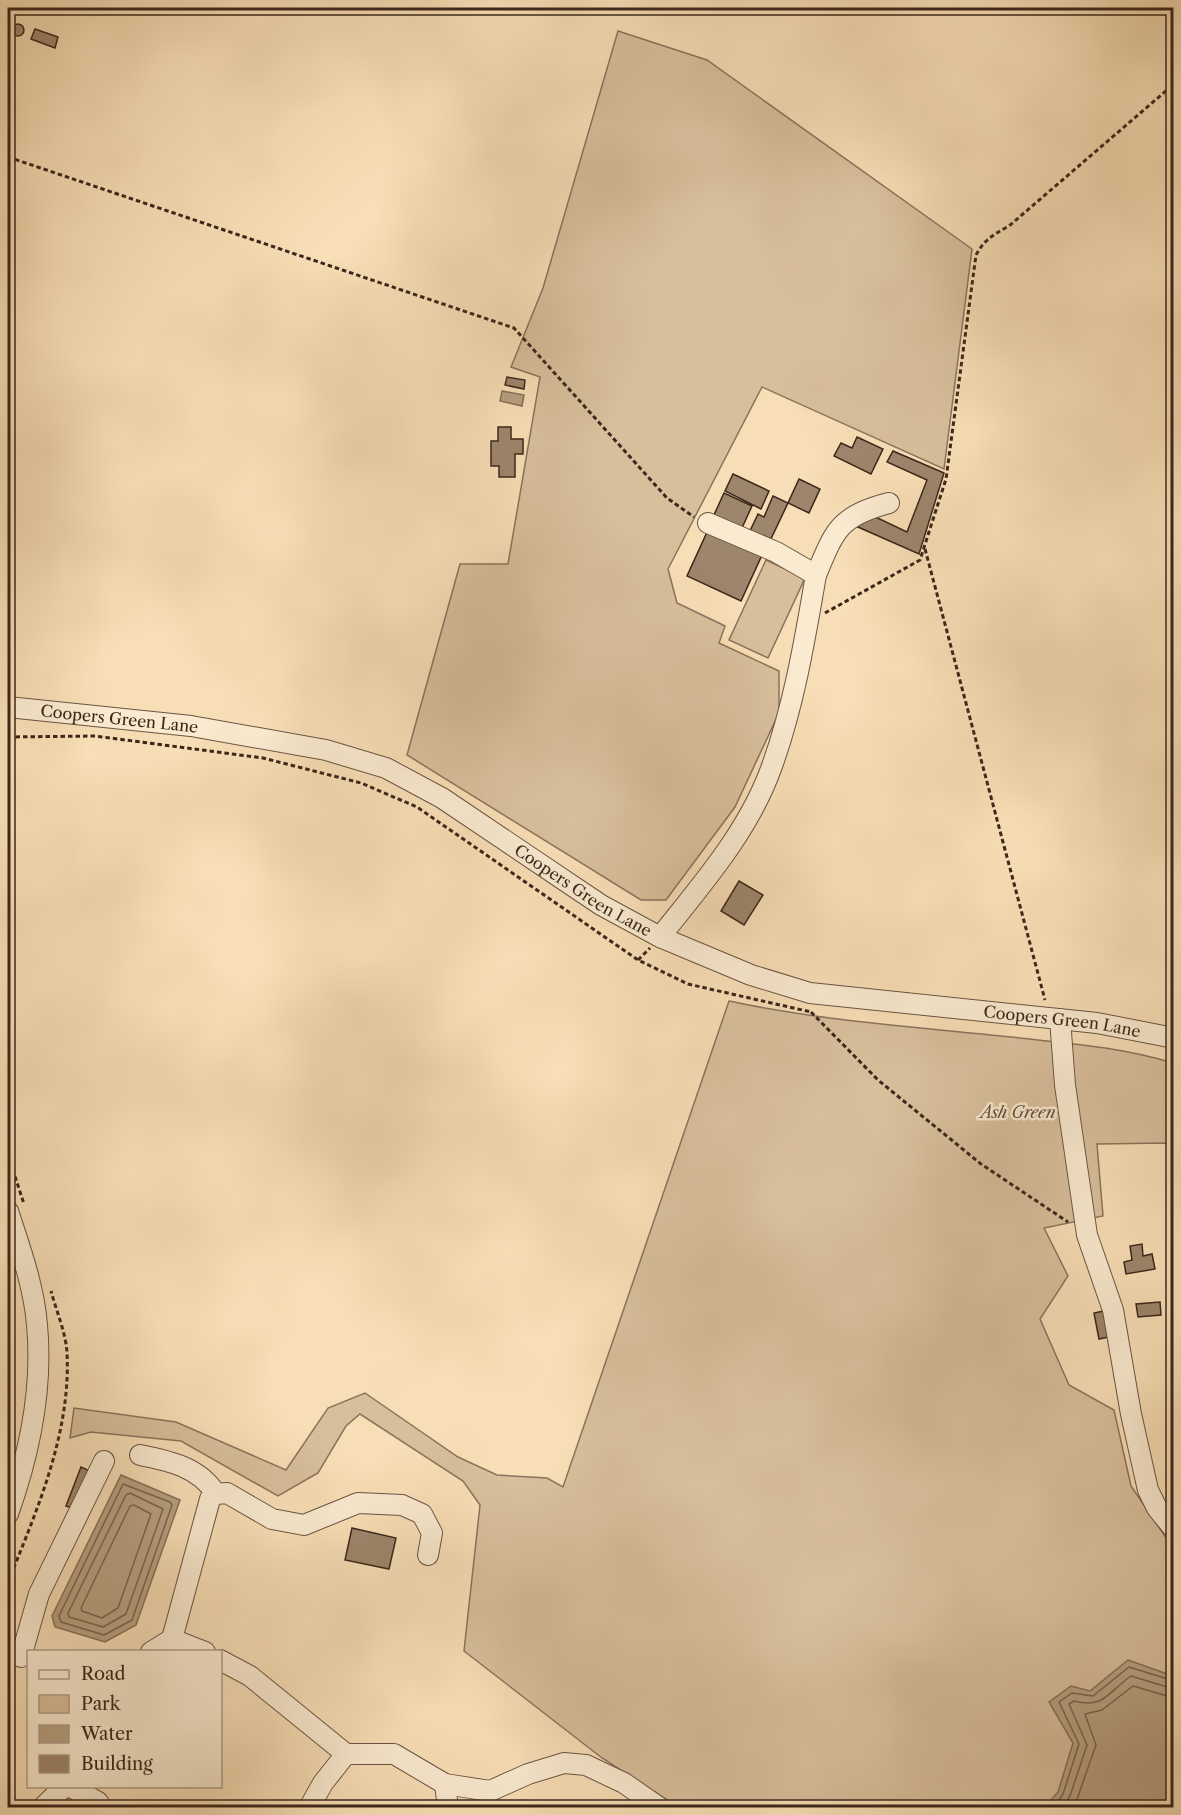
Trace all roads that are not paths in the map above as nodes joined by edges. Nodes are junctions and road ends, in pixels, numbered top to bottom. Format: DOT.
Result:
graph roads {
  1 [pos="889,503"];
  2 [pos="708,523"];
  3 [pos="816,575"];
  4 [pos="8,707"];
  5 [pos="660,938"];
  6 [pos="1052,1018"];
  7 [pos="1173,1038"];
  8 [pos="8,1211"];
  9 [pos="140,1455"];
  10 [pos="104,1461"];
  11 [pos="216,1494"];
  12 [pos="8,1514"];
  13 [pos="1173,1529"];
  14 [pos="428,1555"];
  15 [pos="172,1639"];
  16 [pos="154,1650"];
  17 [pos="200,1650"];
  18 [pos="19,1659"];
  19 [pos="222,1661"];
  20 [pos="346,1754"];
  21 [pos="445,1784"];
  22 [pos="65,1788"];
  23 [pos="71,1788"];
  24 [pos="42,1808"];
  25 [pos="102,1808"];
  26 [pos="309,1808"];
  27 [pos="448,1808"];
  28 [pos="660,1808"];
  1 -- 3 [label="street"];
  2 -- 3 [label="street"];
  3 -- 5 [label="street"];
  4 -- 5 [label="street, Coopers Green Lane"];
  5 -- 6 [label="street, Coopers Green Lane"];
  6 -- 7 [label="street, Coopers Green Lane"];
  6 -- 13 [label="street"];
  8 -- 12 [label="street"];
  9 -- 11 [label="street"];
  10 -- 18 [label="street"];
  11 -- 14 [label="street"];
  11 -- 15 [label="street"];
  15 -- 16 [label="street"];
  15 -- 17 [label="street"];
  19 -- 20 [label="street"];
  20 -- 21 [label="street"];
  20 -- 26 [label="street"];
  21 -- 27 [label="street"];
  21 -- 28 [label="street"];
  22 -- 24 [label="street"];
  23 -- 25 [label="street"];
}
